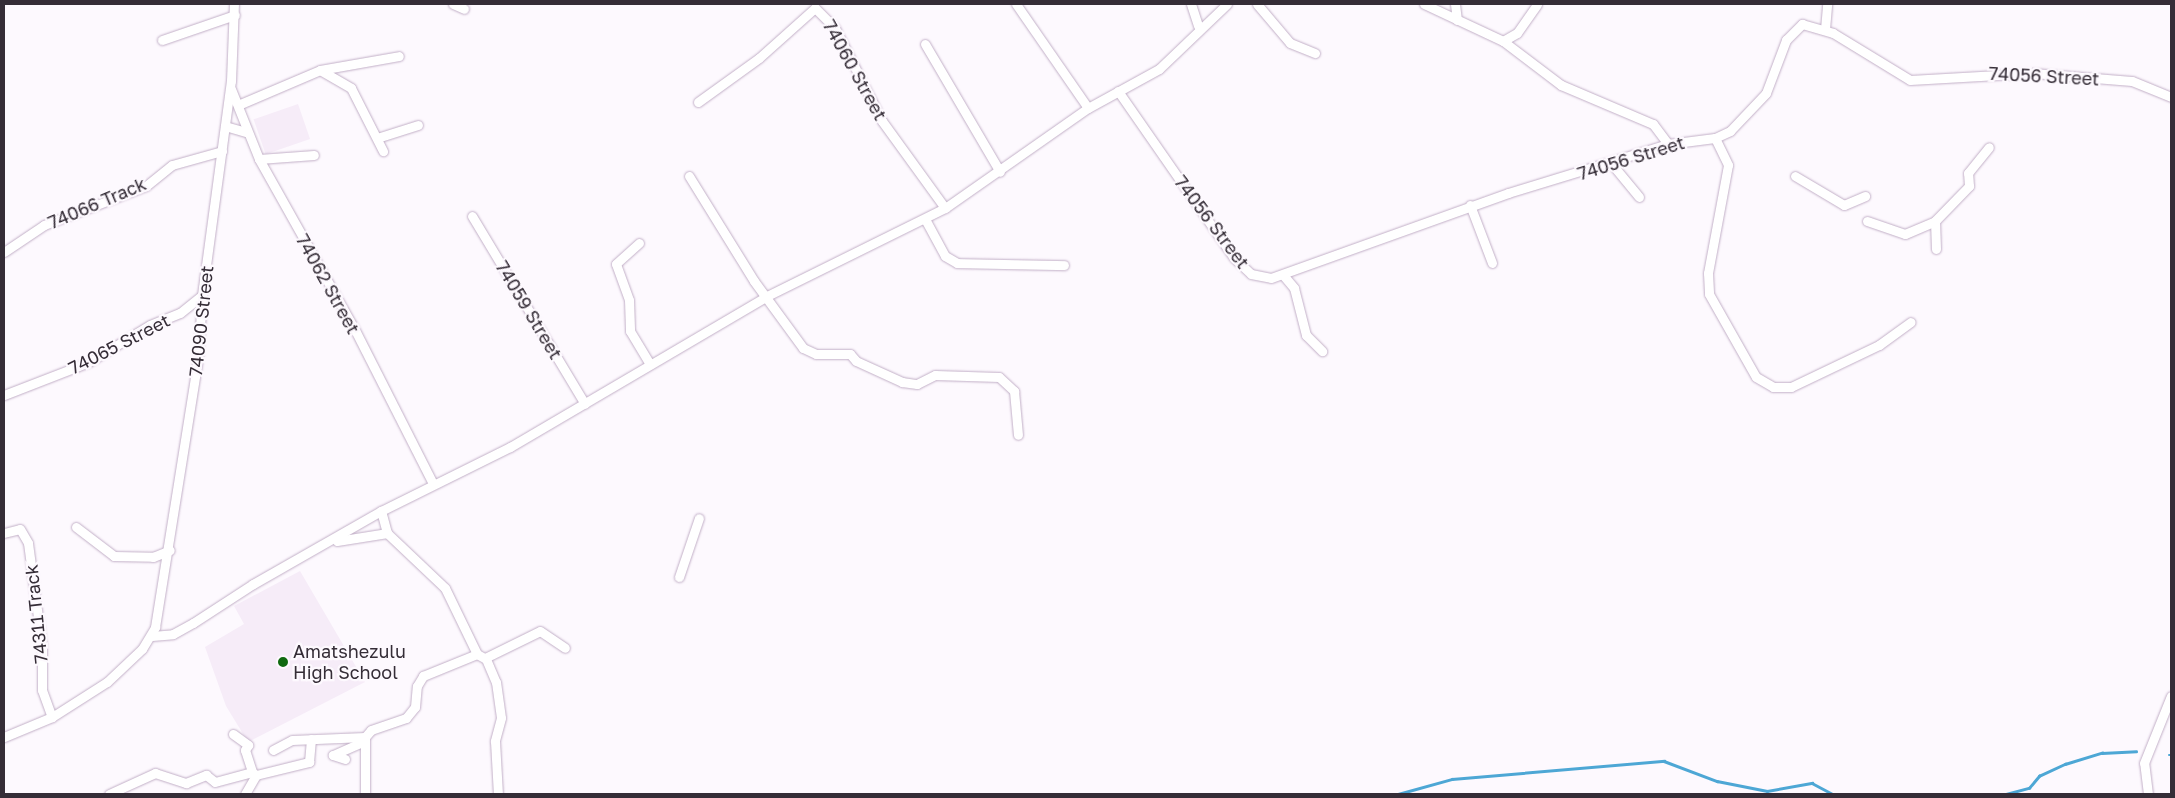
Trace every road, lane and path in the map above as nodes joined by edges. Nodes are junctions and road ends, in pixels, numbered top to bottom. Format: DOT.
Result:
graph roads {
  1 [pos="234,4"];
  2 [pos="1016,4"];
  3 [pos="1191,4"];
  4 [pos="1227,4"];
  5 [pos="1258,4"];
  6 [pos="1424,4"];
  7 [pos="1455,4"];
  8 [pos="1537,4"];
  9 [pos="1827,4"];
  10 [pos="815,6"];
  11 [pos="235,14"];
  12 [pos="1457,20"];
  13 [pos="1198,26"];
  14 [pos="1825,29"];
  15 [pos="162,40"];
  16 [pos="1503,41"];
  17 [pos="925,44"];
  18 [pos="1315,53"];
  19 [pos="399,56"];
  20 [pos="320,70"];
  21 [pos="231,81"];
  22 [pos="1118,91"];
  23 [pos="2171,97"];
  24 [pos="698,102"];
  25 [pos="238,105"];
  26 [pos="1088,108"];
  27 [pos="418,125"];
  28 [pos="225,126"];
  29 [pos="246,132"];
  30 [pos="377,138"];
  31 [pos="1715,138"];
  32 [pos="1668,144"];
  33 [pos="1989,148"];
  34 [pos="384,150"];
  35 [pos="222,151"];
  36 [pos="314,155"];
  37 [pos="259,160"];
  38 [pos="1611,163"];
  39 [pos="1000,172"];
  40 [pos="689,176"];
  41 [pos="1795,176"];
  42 [pos="1865,196"];
  43 [pos="1639,197"];
  44 [pos="1470,205"];
  45 [pos="945,208"];
  46 [pos="472,216"];
  47 [pos="925,219"];
  48 [pos="1867,221"];
  49 [pos="1935,221"];
  50 [pos="639,243"];
  51 [pos="1936,249"];
  52 [pos="4,252"];
  53 [pos="1492,263"];
  54 [pos="1064,265"];
  55 [pos="1284,276"];
  56 [pos="202,295"];
  57 [pos="767,296"];
  58 [pos="1912,322"];
  59 [pos="1322,351"];
  60 [pos="650,364"];
  61 [pos="4,395"];
  62 [pos="585,404"];
  63 [pos="1018,435"];
  64 [pos="433,484"];
  65 [pos="381,511"];
  66 [pos="699,518"];
  67 [pos="76,527"];
  68 [pos="4,533"];
  69 [pos="386,533"];
  70 [pos="334,542"];
  71 [pos="170,550"];
  72 [pos="679,577"];
  73 [pos="152,636"];
  74 [pos="565,648"];
  75 [pos="481,656"];
  76 [pos="2171,696"];
  77 [pos="52,717"];
  78 [pos="233,734"];
  79 [pos="4,737"];
  80 [pos="311,739"];
  81 [pos="365,739"];
  82 [pos="273,750"];
  83 [pos="345,759"];
  84 [pos="254,773"];
  85 [pos="363,791"];
  86 [pos="109,794"];
  87 [pos="245,794"];
  88 [pos="498,794"];
  89 [pos="2148,794"];
  1 -- 11 [label="street, 74090 Street"];
  2 -- 26 [label="street"];
  3 -- 13 [label="street"];
  4 -- 13 [label="street"];
  5 -- 18 [label="street"];
  6 -- 12 [label="street"];
  7 -- 12 [label="street"];
  8 -- 16 [label="street"];
  9 -- 14 [label="street"];
  10 -- 24 [label="street, 74060 Street"];
  10 -- 45 [label="street, 74060 Street"];
  11 -- 15 [label="street"];
  11 -- 21 [label="street, 74090 Street"];
  12 -- 16 [label="street"];
  13 -- 22 [label="street"];
  14 -- 23 [label="street, 74056 Street"];
  14 -- 31 [label="street, 74056 Street"];
  16 -- 32 [label="street"];
  17 -- 39 [label="street"];
  19 -- 20 [label="street"];
  20 -- 25 [label="street"];
  20 -- 30 [label="street"];
  21 -- 25 [label="street, 74062 Street"];
  21 -- 28 [label="street, 74090 Street"];
  22 -- 26 [label="street"];
  22 -- 55 [label="street, 74056 Street"];
  25 -- 29 [label="street, 74062 Street"];
  26 -- 39 [label="street"];
  27 -- 30 [label="street"];
  28 -- 29 [label="street"];
  28 -- 35 [label="street, 74090 Street"];
  29 -- 37 [label="street, 74062 Street"];
  30 -- 34 [label="street"];
  31 -- 32 [label="street, 74056 Street"];
  31 -- 58 [label="street"];
  32 -- 38 [label="street, 74056 Street"];
  33 -- 49 [label="street"];
  35 -- 52 [label="street, 74066 Track"];
  35 -- 56 [label="street, 74090 Street"];
  36 -- 37 [label="street"];
  37 -- 64 [label="street, 74062 Street"];
  38 -- 43 [label="street"];
  38 -- 44 [label="street, 74056 Street"];
  39 -- 45 [label="street"];
  40 -- 57 [label="street"];
  41 -- 42 [label="street"];
  44 -- 53 [label="street"];
  44 -- 55 [label="street, 74056 Street"];
  45 -- 47 [label="street"];
  46 -- 62 [label="street, 74059 Street"];
  47 -- 54 [label="street"];
  47 -- 57 [label="street"];
  48 -- 49 [label="street"];
  49 -- 51 [label="street"];
  50 -- 60 [label="street"];
  55 -- 59 [label="street"];
  56 -- 61 [label="street, 74065 Street"];
  56 -- 71 [label="street, 74090 Street"];
  57 -- 60 [label="street"];
  57 -- 63 [label="street"];
  60 -- 62 [label="street"];
  62 -- 64 [label="street"];
  64 -- 65 [label="street"];
  65 -- 69 [label="street"];
  65 -- 70 [label="street"];
  66 -- 72 [label="street"];
  67 -- 71 [label="street"];
  68 -- 77 [label="street, 74311 Track"];
  69 -- 70 [label="street"];
  69 -- 75 [label="street"];
  70 -- 73 [label="street"];
  71 -- 73 [label="street, 74090 Street"];
  73 -- 77 [label="street"];
  74 -- 75 [label="street"];
  75 -- 81 [label="street"];
  75 -- 88 [label="street"];
  76 -- 89 [label="street"];
  77 -- 79 [label="street"];
  78 -- 84 [label="street"];
  80 -- 81 [label="street"];
  80 -- 82 [label="street"];
  80 -- 84 [label="street"];
  81 -- 83 [label="street"];
  81 -- 85 [label="street"];
  84 -- 86 [label="street"];
  84 -- 87 [label="street"];
}
